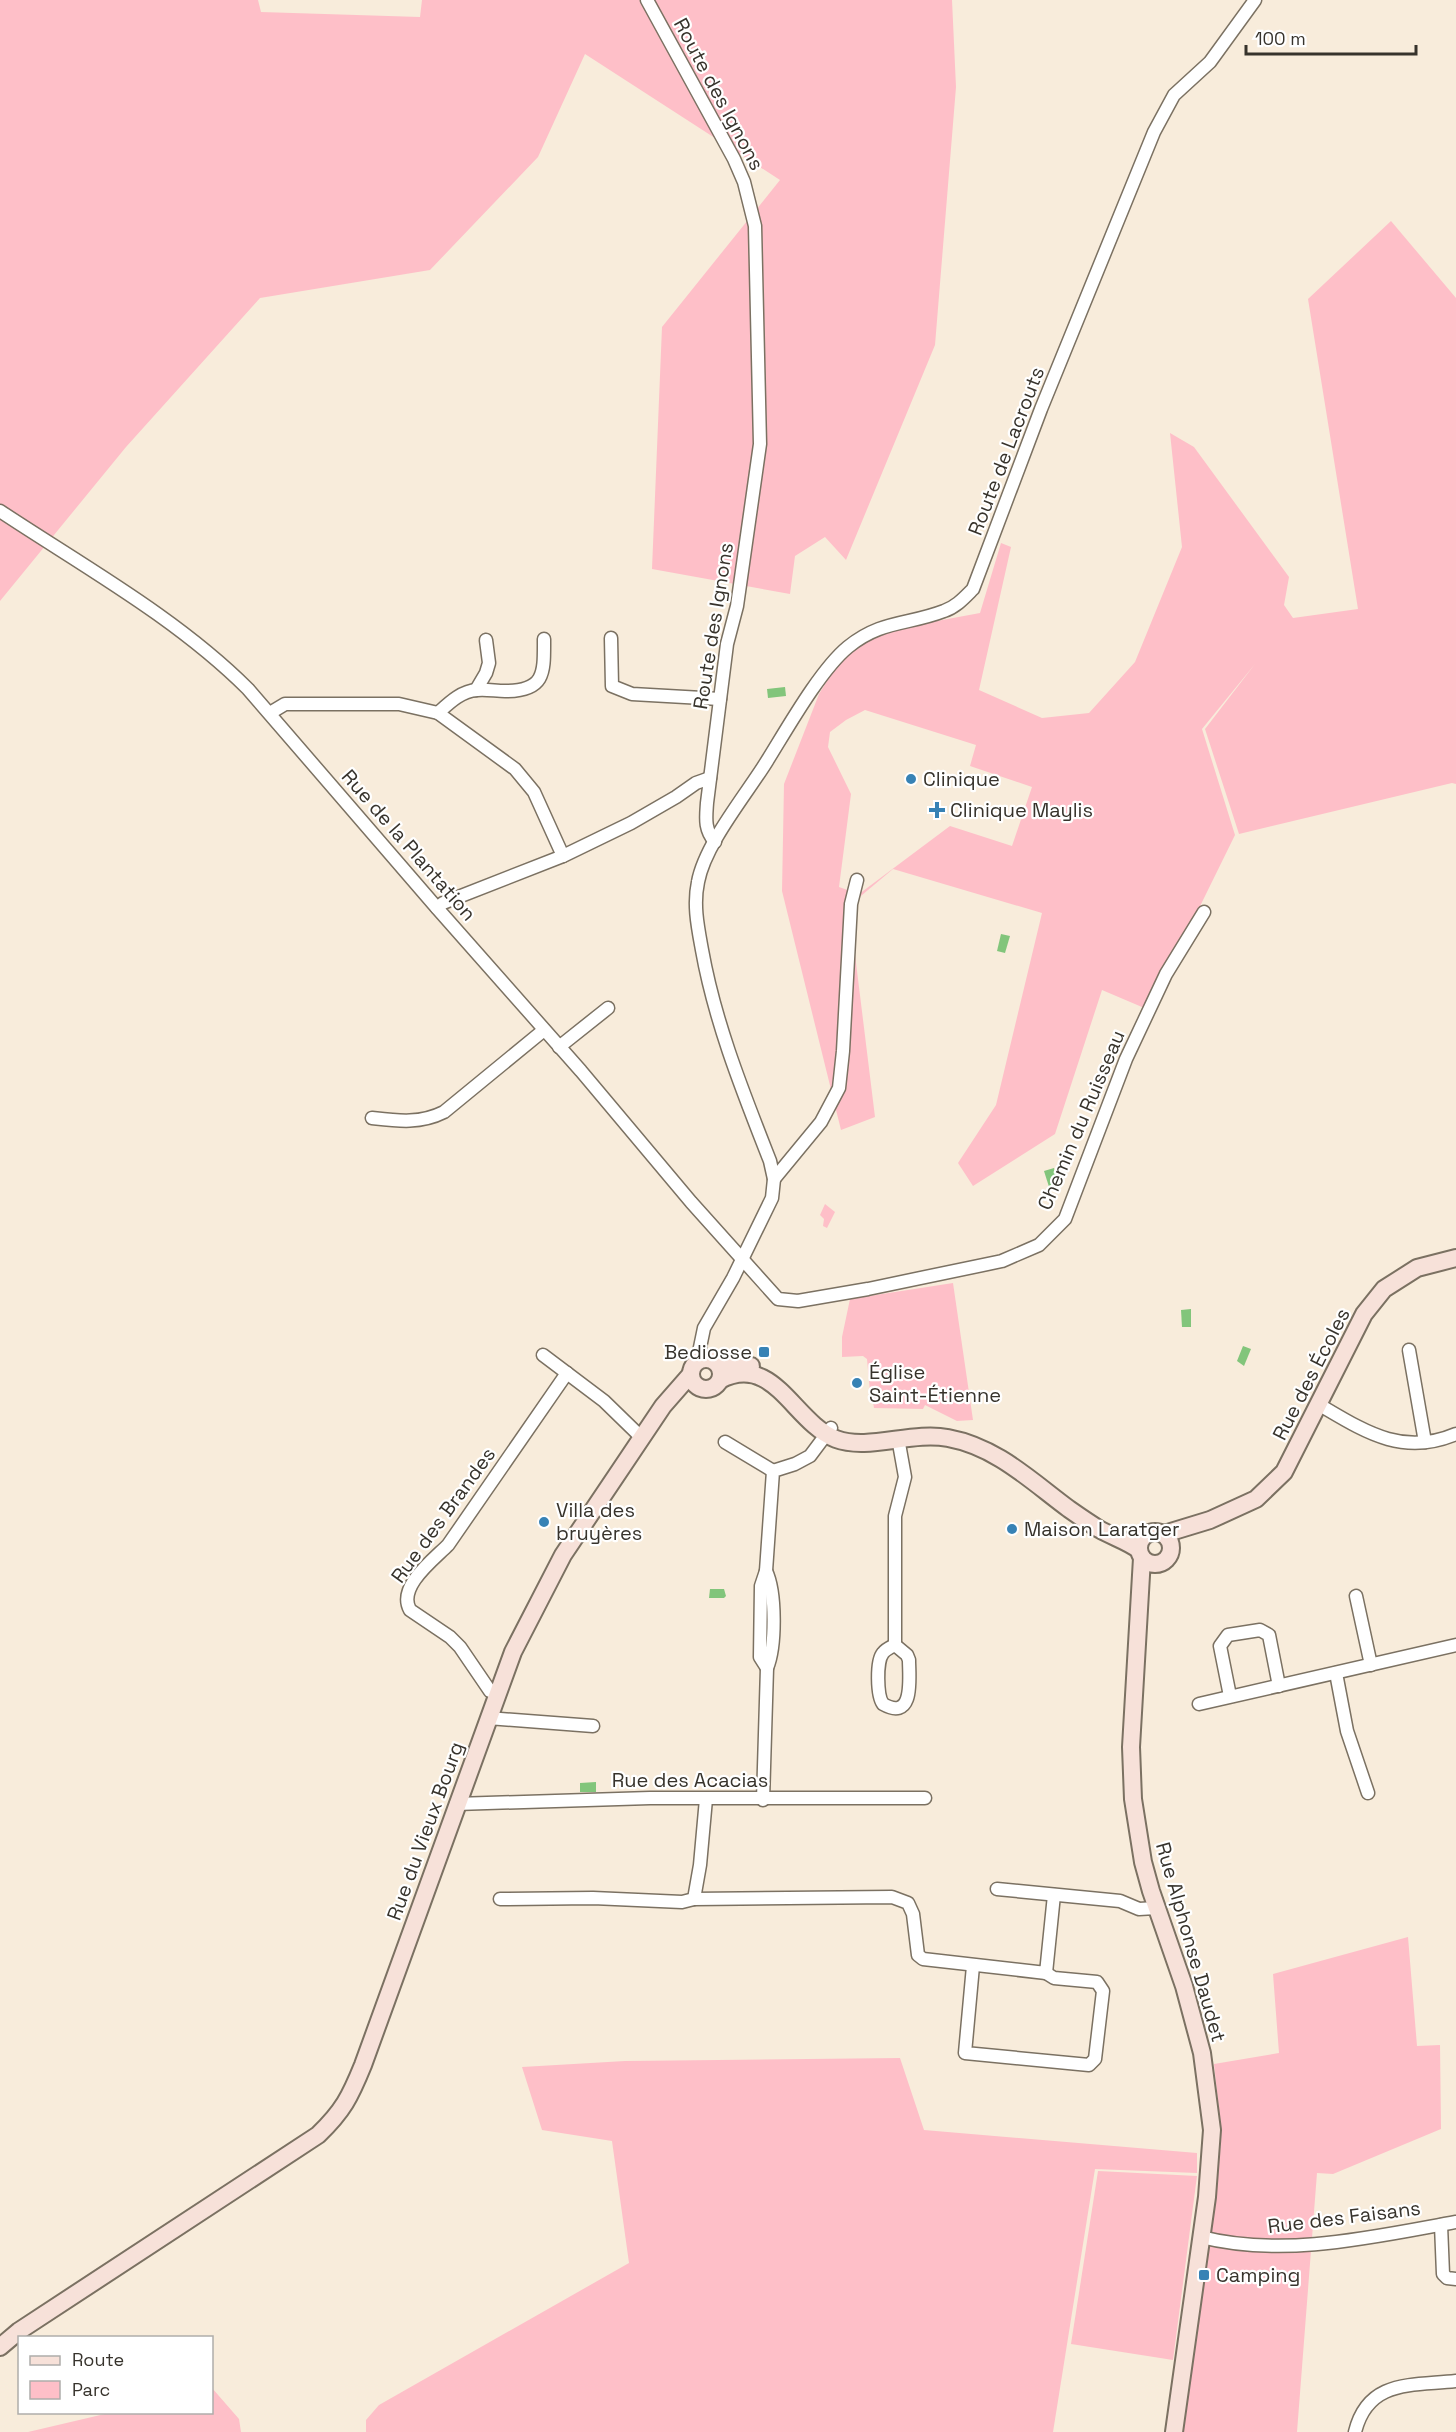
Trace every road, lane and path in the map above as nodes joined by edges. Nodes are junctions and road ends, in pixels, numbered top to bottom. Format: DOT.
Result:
graph roads {
  1 [pos="647,0"];
  2 [pos="1255,0"];
  3 [pos="0,511"];
  4 [pos="611,638"];
  5 [pos="544,639"];
  6 [pos="486,640"];
  7 [pos="476,690"];
  8 [pos="720,699"];
  9 [pos="270,713"];
  10 [pos="438,713"];
  11 [pos="710,778"];
  12 [pos="715,842"];
  13 [pos="563,856"];
  14 [pos="857,880"];
  15 [pos="437,908"];
  16 [pos="1204,912"];
  17 [pos="608,1008"];
  18 [pos="544,1030"];
  19 [pos="559,1047"];
  20 [pos="372,1118"];
  21 [pos="774,1179"];
  22 [pos="742,1258"];
  23 [pos="1456,1258"];
  24 [pos="1409,1350"];
  25 [pos="543,1355"];
  26 [pos="702,1369"];
  27 [pos="567,1373"];
  28 [pos="720,1380"];
  29 [pos="1318,1404"];
  30 [pos="829,1431"];
  31 [pos="1456,1434"];
  32 [pos="641,1437"];
  33 [pos="892,1439"];
  34 [pos="725,1442"];
  35 [pos="1425,1442"];
  36 [pos="773,1471"];
  37 [pos="1080,1516"];
  38 [pos="1147,1534"];
  39 [pos="1168,1540"];
  40 [pos="1147,1558"];
  41 [pos="1356,1596"];
  42 [pos="895,1645"];
  43 [pos="1456,1645"];
  44 [pos="1371,1665"];
  45 [pos="1336,1673"];
  46 [pos="1279,1686"];
  47 [pos="496,1694"];
  48 [pos="1230,1696"];
  49 [pos="1199,1704"];
  50 [pos="488,1718"];
  51 [pos="593,1726"];
  52 [pos="1368,1793"];
  53 [pos="925,1798"];
  54 [pos="706,1799"];
  55 [pos="763,1800"];
  56 [pos="456,1804"];
  57 [pos="997,1889"];
  58 [pos="1054,1895"];
  59 [pos="500,1899"];
  60 [pos="694,1899"];
  61 [pos="1156,1908"];
  62 [pos="973,1966"];
  63 [pos="1046,1973"];
  64 [pos="1456,2222"];
  65 [pos="1441,2224"];
  66 [pos="1201,2237"];
  67 [pos="1456,2279"];
  68 [pos="19,2331"];
  69 [pos="0,2339"];
  70 [pos="0,2347"];
  71 [pos="1456,2381"];
  72 [pos="1174,2432"];
  73 [pos="1355,2432"];
  1 -- 8 [label="street, Route des Ignons"];
  2 -- 12 [label="street, Route de Lacrouts"];
  3 -- 9 [label="street, Rue de la Plantation"];
  4 -- 8 [label="street"];
  5 -- 7 [label="street"];
  6 -- 7 [label="street"];
  7 -- 10 [label="street"];
  8 -- 11 [label="street, Route des Ignons"];
  9 -- 10 [label="street"];
  9 -- 15 [label="street, Rue de la Plantation"];
  10 -- 13 [label="street"];
  11 -- 12 [label="street, Route des Ignons"];
  11 -- 13 [label="street"];
  12 -- 21 [label="street"];
  13 -- 15 [label="street"];
  14 -- 21 [label="street"];
  15 -- 18 [label="street, Rue de la Plantation"];
  16 -- 22 [label="street, Chemin du Ruisseau"];
  17 -- 19 [label="street"];
  18 -- 19 [label="street, Rue de la Plantation"];
  18 -- 20 [label="street"];
  19 -- 22 [label="street, Rue de la Plantation"];
  21 -- 22 [label="street"];
  22 -- 26 [label="street"];
  23 -- 29 [label="street, Rue des Écoles"];
  24 -- 35 [label="street"];
  25 -- 27 [label="street"];
  26 -- 28 [label="street"];
  26 -- 28 [label="street"];
  26 -- 30 [label="street"];
  26 -- 32 [label="street, Rue du Vieux Bourg"];
  27 -- 32 [label="street"];
  27 -- 47 [label="street, Rue des Brandes"];
  28 -- 30 [label="street"];
  29 -- 35 [label="street"];
  29 -- 39 [label="street, Rue des Écoles"];
  30 -- 33 [label="street"];
  30 -- 36 [label="street"];
  31 -- 35 [label="street"];
  32 -- 47 [label="street, Rue du Vieux Bourg"];
  33 -- 37 [label="street"];
  33 -- 42 [label="street"];
  34 -- 36 [label="street"];
  36 -- 55 [label="street"];
  37 -- 38 [label="street"];
  37 -- 40 [label="street"];
  38 -- 39 [label="street"];
  38 -- 40 [label="street"];
  39 -- 40 [label="street, Rue des Écoles"];
  40 -- 61 [label="street, Rue Alphonse Daudet"];
  41 -- 44 [label="street"];
  42 -- 42 [label="street"];
  43 -- 44 [label="street"];
  44 -- 45 [label="street"];
  45 -- 46 [label="street"];
  45 -- 52 [label="street"];
  46 -- 48 [label="street"];
  46 -- 48 [label="street"];
  47 -- 50 [label="street, Rue du Vieux Bourg"];
  48 -- 49 [label="street"];
  50 -- 51 [label="street"];
  50 -- 56 [label="street, Rue du Vieux Bourg"];
  53 -- 55 [label="street, Rue des Acacias"];
  54 -- 55 [label="street, Rue des Acacias"];
  54 -- 56 [label="street, Rue des Acacias"];
  54 -- 60 [label="street"];
  56 -- 68 [label="street, Rue du Vieux Bourg"];
  57 -- 58 [label="street"];
  58 -- 61 [label="street"];
  58 -- 63 [label="street"];
  59 -- 60 [label="street"];
  60 -- 62 [label="street"];
  61 -- 66 [label="street, Rue Alphonse Daudet"];
  62 -- 63 [label="street"];
  62 -- 63 [label="street"];
  64 -- 65 [label="street, Rue des Faisans"];
  65 -- 66 [label="street, Rue des Faisans"];
  65 -- 67 [label="street"];
  66 -- 72 [label="street, Rue Alphonse Daudet"];
  68 -- 69 [label="street"];
  68 -- 70 [label="street"];
  71 -- 73 [label="street"];
}
